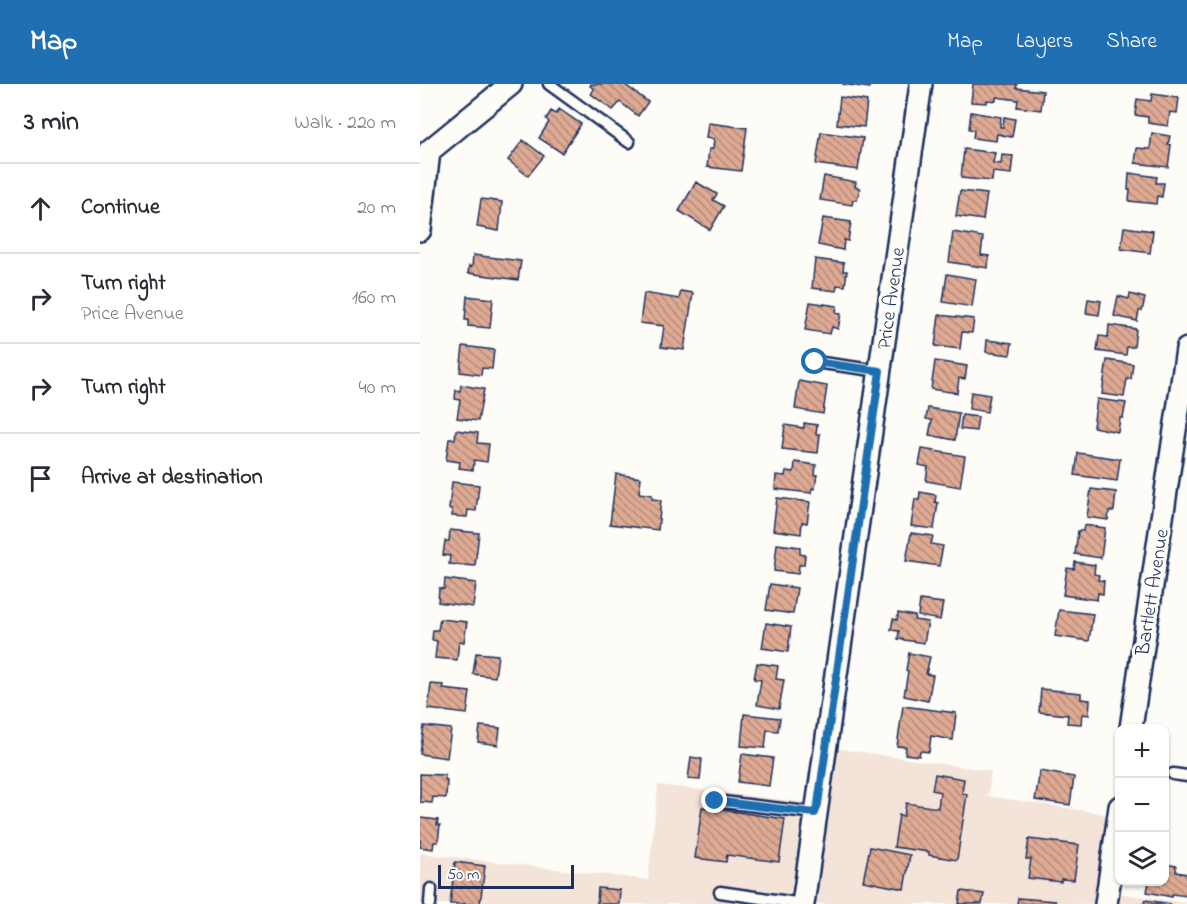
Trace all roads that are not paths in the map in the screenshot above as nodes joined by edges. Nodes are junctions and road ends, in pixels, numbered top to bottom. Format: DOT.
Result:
graph roads {
  1 [pos="511,84"];
  2 [pos="549,84"];
  3 [pos="921,84"];
  4 [pos="630,142"];
  5 [pos="425,145"];
  6 [pos="420,230"];
  7 [pos="1187,349"];
  8 [pos="815,362"];
  9 [pos="880,371"];
  10 [pos="1132,724"];
  11 [pos="1173,774"];
  12 [pos="1187,776"];
  13 [pos="715,801"];
  14 [pos="815,813"];
  15 [pos="1116,832"];
  16 [pos="431,889"];
  17 [pos="720,892"];
  18 [pos="430,904"];
  19 [pos="803,904"];
  20 [pos="1106,904"];
  1 -- 5 [label="street"];
  2 -- 4 [label="lane"];
  3 -- 9 [label="street, Price Avenue"];
  5 -- 6 [label="street"];
  7 -- 10 [label="street, Bartlett Avenue"];
  8 -- 9 [label="lane"];
  9 -- 14 [label="street, Price Avenue"];
  11 -- 12 [label="lane"];
  13 -- 14 [label="lane"];
  14 -- 19 [label="street, Price Avenue"];
  15 -- 20 [label="street"];
  16 -- 18 [label="lane"];
  17 -- 19 [label="lane"];
}
